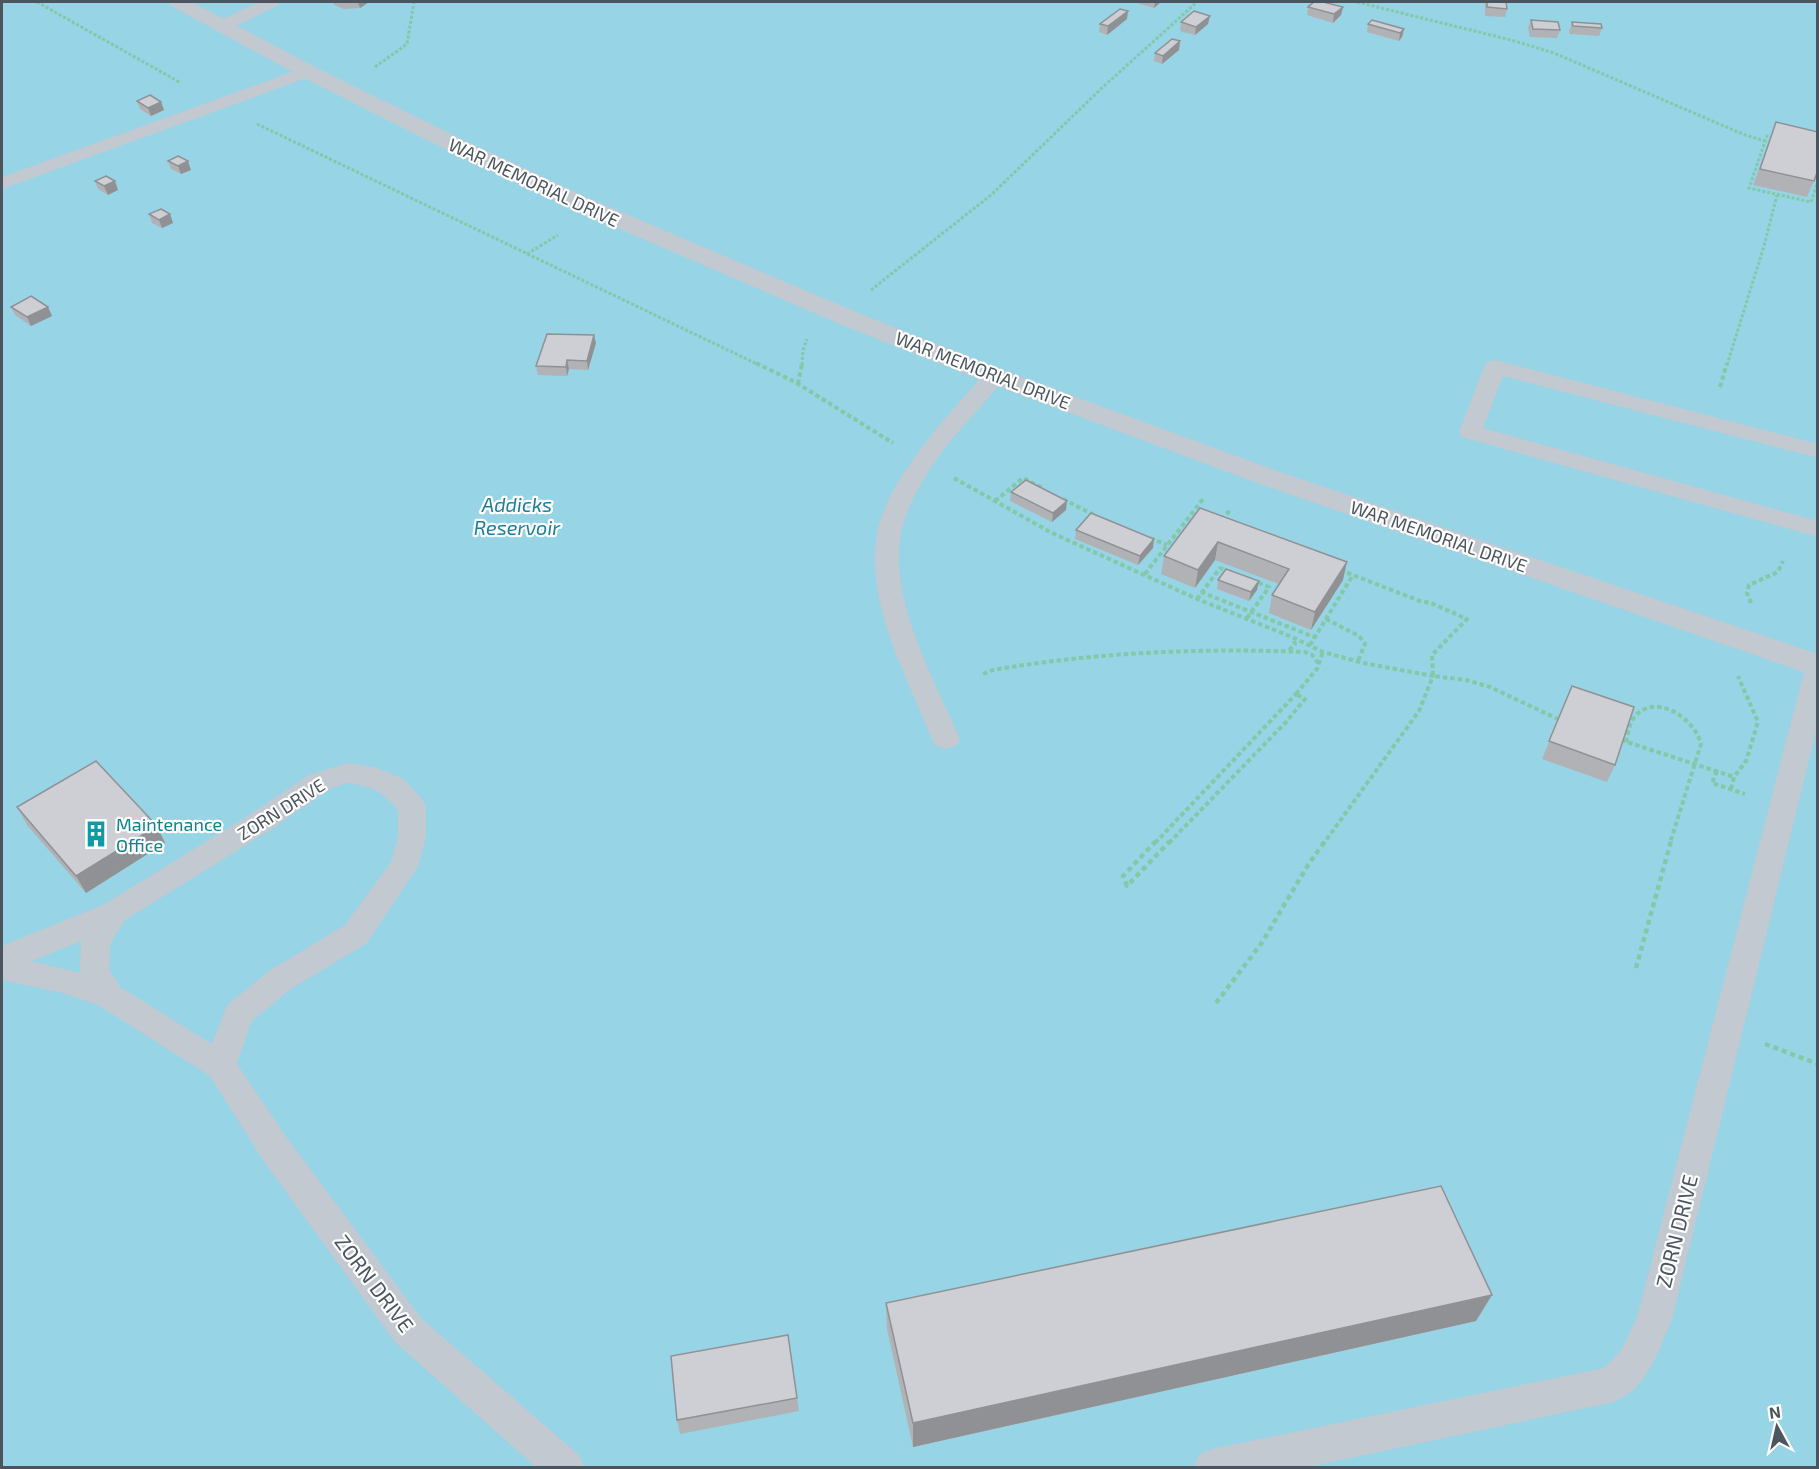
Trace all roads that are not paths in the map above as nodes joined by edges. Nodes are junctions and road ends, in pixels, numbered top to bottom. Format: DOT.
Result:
graph roads {
  1 [pos="178,2"];
  2 [pos="271,2"];
  3 [pos="222,26"];
  4 [pos="306,72"];
  5 [pos="2,183"];
  6 [pos="995,375"];
  7 [pos="1818,451"];
  8 [pos="1818,529"];
  9 [pos="1818,667"];
  10 [pos="946,739"];
  11 [pos="115,912"];
  12 [pos="2,959"];
  13 [pos="2,968"];
  14 [pos="110,996"];
  15 [pos="221,1066"];
  16 [pos="566,1467"];
  17 [pos="1212,1467"];
  1 -- 3 [label="street, WAR MEMORIAL DRIVE"];
  2 -- 3 [label="lane"];
  3 -- 4 [label="street, WAR MEMORIAL DRIVE"];
  4 -- 5 [label="lane"];
  4 -- 6 [label="street, WAR MEMORIAL DRIVE"];
  6 -- 9 [label="street, WAR MEMORIAL DRIVE"];
  6 -- 10 [label="lane"];
  7 -- 8 [label="lane"];
  9 -- 17 [label="lane, ZORN DRIVE"];
  11 -- 12 [label="lane"];
  11 -- 14 [label="lane, ZORN DRIVE"];
  11 -- 15 [label="lane, ZORN DRIVE"];
  13 -- 14 [label="lane"];
  14 -- 15 [label="lane, ZORN DRIVE"];
  15 -- 16 [label="lane, ZORN DRIVE"];
}
